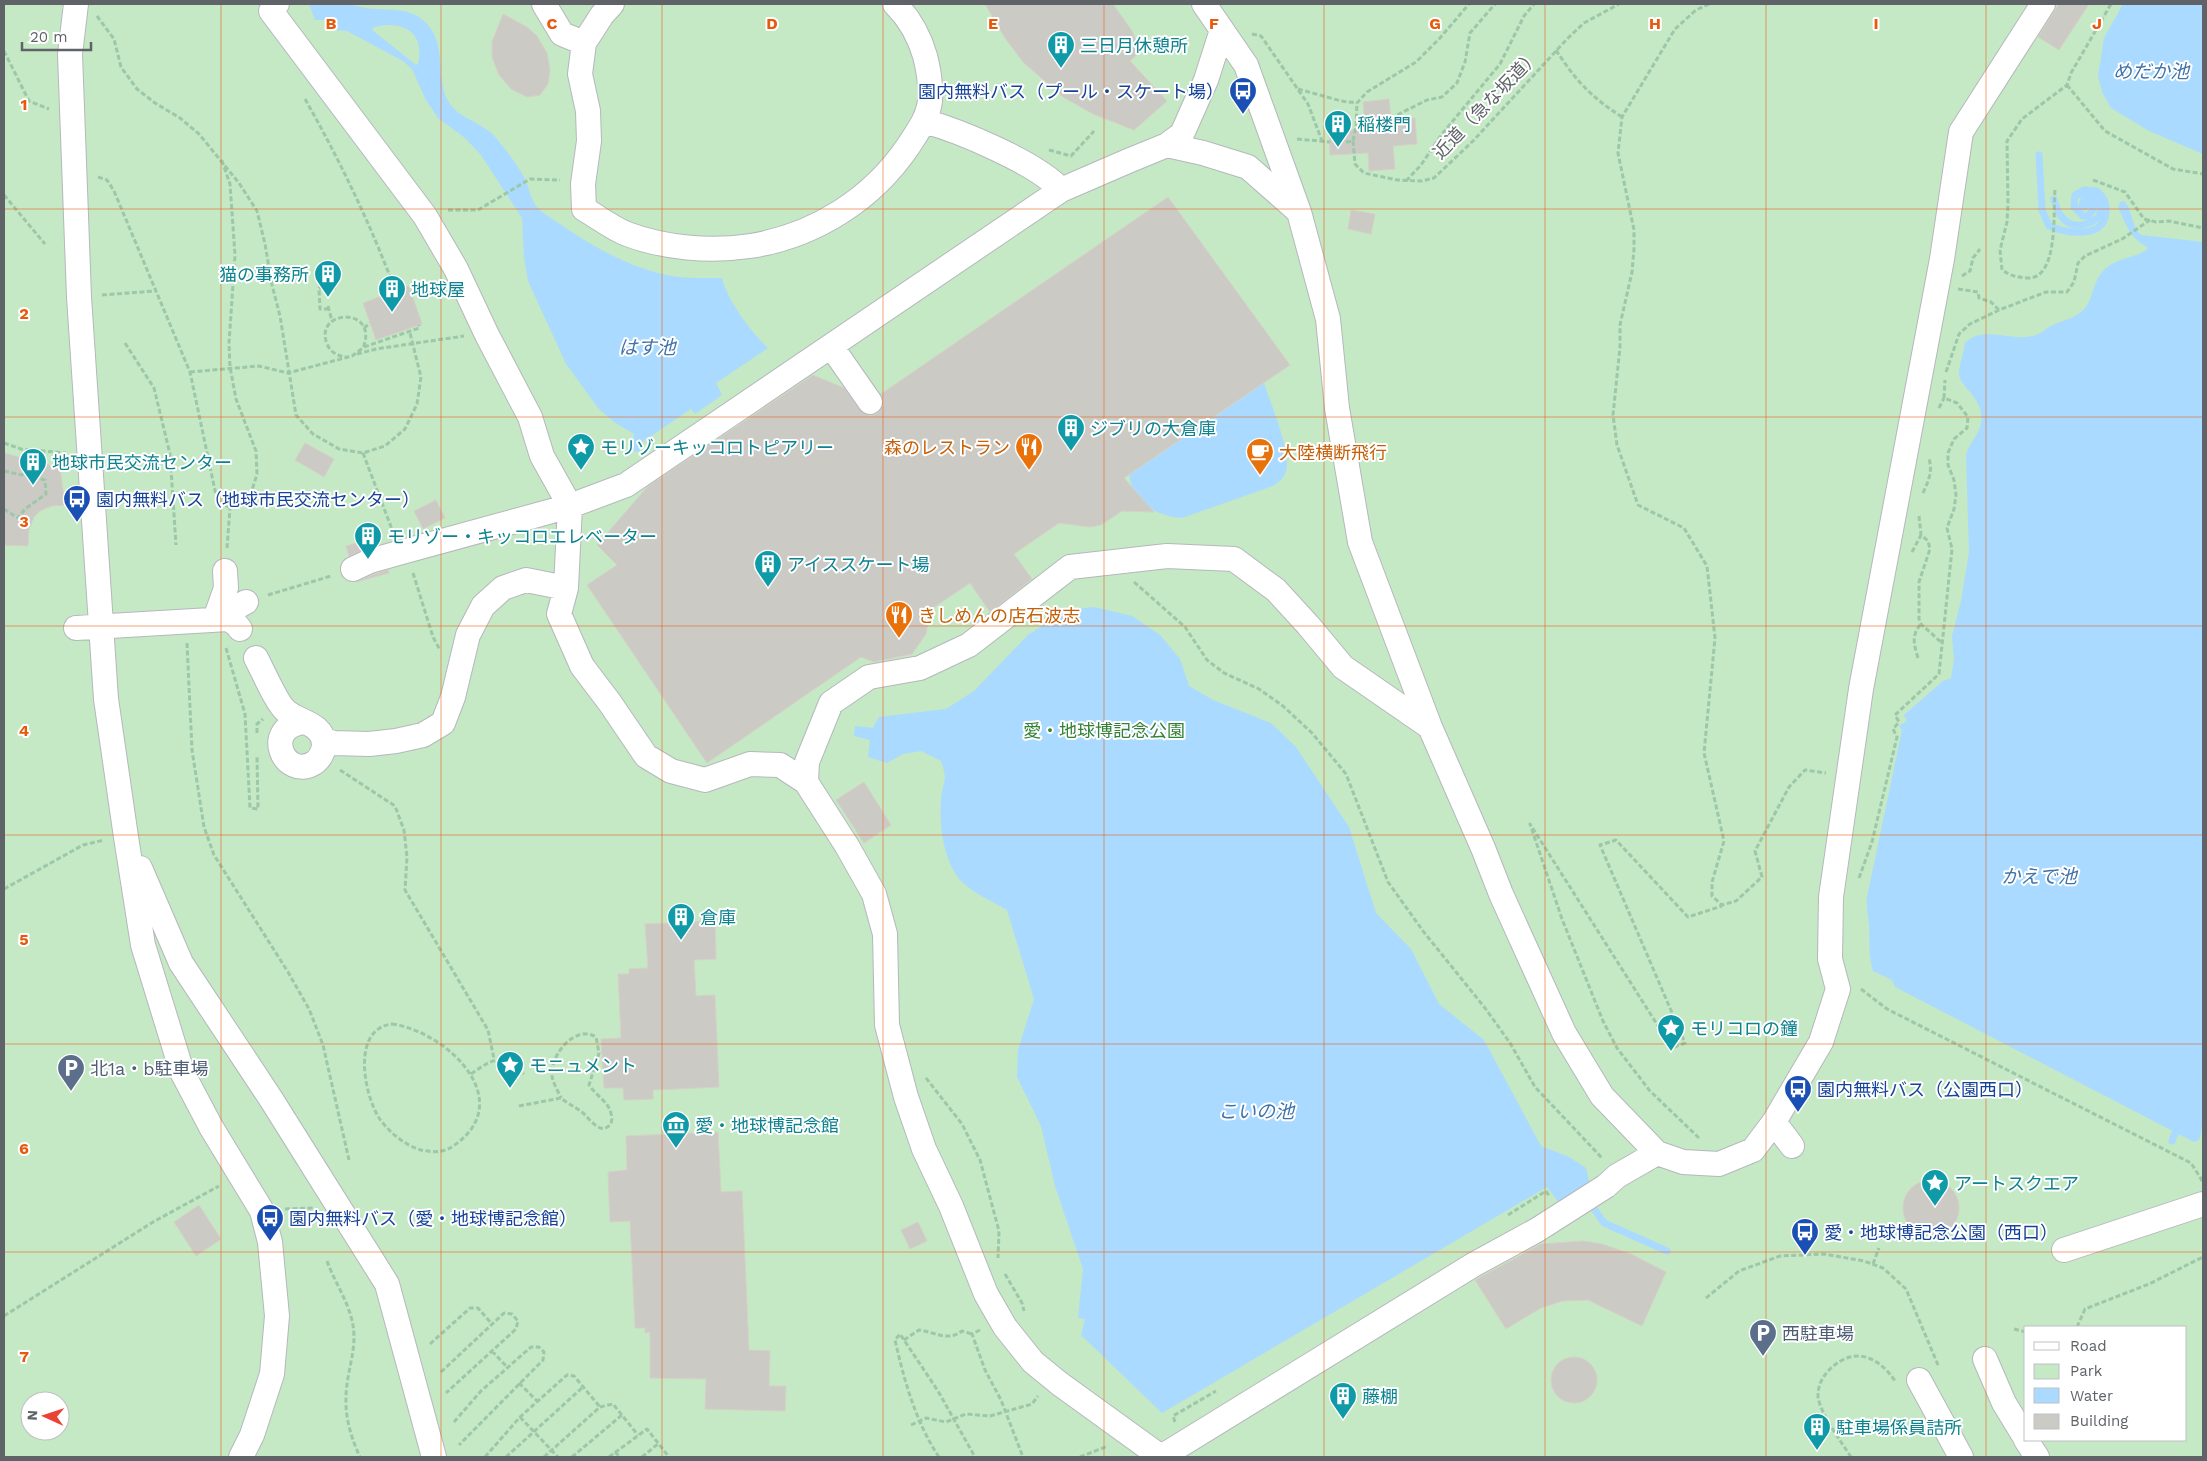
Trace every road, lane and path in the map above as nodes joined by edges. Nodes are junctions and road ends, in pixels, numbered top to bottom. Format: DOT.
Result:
graph roads {
  1 [pos="277,4"];
  2 [pos="544,4"];
  3 [pos="612,4"];
  4 [pos="895,4"];
  5 [pos="1204,4"];
  6 [pos="1469,4"];
  7 [pos="1495,4"];
  8 [pos="1534,4"];
  9 [pos="1619,4"];
  10 [pos="1709,4"];
  11 [pos="2044,4"];
  12 [pos="2111,4"];
  13 [pos="83,7"];
  14 [pos="1222,30"];
  15 [pos="584,43"];
  16 [pos="1556,50"];
  17 [pos="4,51"];
  18 [pos="2067,85"];
  19 [pos="1298,88"];
  20 [pos="302,93"];
  21 [pos="1357,103"];
  22 [pos="72,114"];
  23 [pos="1622,117"];
  24 [pos="924,122"];
  25 [pos="1356,126"];
  26 [pos="1094,131"];
  27 [pos="1295,139"];
  28 [pos="1322,141"];
  29 [pos="1353,141"];
  30 [pos="1330,142"];
  31 [pos="1346,142"];
  32 [pos="1167,145"];
  33 [pos="221,158"];
  34 [pos="1024,164"];
  35 [pos="74,172"];
  36 [pos="2203,174"];
  37 [pos="2093,180"];
  38 [pos="1406,181"];
  39 [pos="583,184"];
  40 [pos="1061,190"];
  41 [pos="2055,190"];
  42 [pos="4,195"];
  43 [pos="478,210"];
  44 [pos="1299,212"];
  45 [pos="2150,220"];
  46 [pos="2203,228"];
  47 [pos="45,244"];
  48 [pos="392,279"];
  49 [pos="336,288"];
  50 [pos="1953,288"];
  51 [pos="155,291"];
  52 [pos="123,294"];
  53 [pos="1999,310"];
  54 [pos="332,321"];
  55 [pos="370,323"];
  56 [pos="419,325"];
  57 [pos="364,328"];
  58 [pos="410,333"];
  59 [pos="470,336"];
  60 [pos="125,343"];
  61 [pos="413,344"];
  62 [pos="831,346"];
  63 [pos="363,348"];
  64 [pos="346,356"];
  65 [pos="352,356"];
  66 [pos="230,367"];
  67 [pos="190,372"];
  68 [pos="288,373"];
  69 [pos="1944,398"];
  70 [pos="870,402"];
  71 [pos="1938,411"];
  72 [pos="4,443"];
  73 [pos="363,453"];
  74 [pos="89,456"];
  75 [pos="1928,456"];
  76 [pos="4,470"];
  77 [pos="1920,500"];
  78 [pos="570,506"];
  79 [pos="4,508"];
  80 [pos="230,508"];
  81 [pos="1918,508"];
  82 [pos="391,528"];
  83 [pos="176,545"];
  84 [pos="1119,562"];
  85 [pos="353,569"];
  86 [pos="225,571"];
  87 [pos="414,575"];
  88 [pos="566,588"];
  89 [pos="246,602"];
  90 [pos="215,619"];
  91 [pos="1920,624"];
  92 [pos="101,626"];
  93 [pos="76,628"];
  94 [pos="240,629"];
  95 [pos="187,639"];
  96 [pos="1942,643"];
  97 [pos="256,658"];
  98 [pos="1918,658"];
  99 [pos="459,665"];
  100 [pos="282,706"];
  101 [pos="304,722"];
  102 [pos="1430,727"];
  103 [pos="257,743"];
  104 [pos="257,752"];
  105 [pos="329,757"];
  106 [pos="1804,770"];
  107 [pos="806,782"];
  108 [pos="126,836"];
  109 [pos="83,845"];
  110 [pos="1856,886"];
  111 [pos="4,889"];
  112 [pos="1722,906"];
  113 [pos="1834,975"];
  114 [pos="494,1059"];
  115 [pos="471,1074"];
  116 [pos="524,1074"];
  117 [pos="924,1074"];
  118 [pos="561,1098"];
  119 [pos="519,1106"];
  120 [pos="1774,1122"];
  121 [pos="1792,1146"];
  122 [pos="1657,1153"];
  123 [pos="349,1160"];
  124 [pos="1682,1162"];
  125 [pos="239,1174"];
  126 [pos="1612,1181"];
  127 [pos="2203,1183"];
  128 [pos="2203,1204"];
  129 [pos="284,1208"];
  130 [pos="305,1208"];
  131 [pos="1879,1248"];
  132 [pos="2064,1250"];
  133 [pos="2203,1257"];
  134 [pos="327,1261"];
  135 [pos="998,1262"];
  136 [pos="1872,1264"];
  137 [pos="1003,1270"];
  138 [pos="1706,1298"];
  139 [pos="4,1316"];
  140 [pos="492,1324"];
  141 [pos="2077,1326"];
  142 [pos="1006,1327"];
  143 [pos="2014,1329"];
  144 [pos="2024,1332"];
  145 [pos="972,1334"];
  146 [pos="904,1340"];
  147 [pos="430,1344"];
  148 [pos="492,1351"];
  149 [pos="1985,1359"];
  150 [pos="507,1368"];
  151 [pos="441,1372"];
  152 [pos="1053,1378"];
  153 [pos="1919,1378"];
  154 [pos="519,1383"];
  155 [pos="583,1388"];
  156 [pos="446,1393"];
  157 [pos="537,1401"];
  158 [pos="600,1407"];
  159 [pos="1005,1411"];
  160 [pos="622,1416"];
  161 [pos="520,1417"];
  162 [pos="953,1419"];
  163 [pos="920,1420"];
  164 [pos="454,1422"];
  165 [pos="911,1425"];
  166 [pos="533,1431"];
  167 [pos="638,1435"];
  168 [pos="2024,1437"];
  169 [pos="2027,1441"];
  170 [pos="659,1443"];
  171 [pos="458,1445"];
  172 [pos="551,1449"];
  173 [pos="615,1452"];
  174 [pos="241,1457"];
  175 [pos="360,1457"];
  176 [pos="434,1457"];
  177 [pos="485,1457"];
  178 [pos="506,1457"];
  179 [pos="544,1457"];
  180 [pos="558,1457"];
  181 [pos="572,1457"];
  182 [pos="609,1457"];
  183 [pos="620,1457"];
  184 [pos="642,1457"];
  185 [pos="670,1457"];
  186 [pos="939,1457"];
  187 [pos="975,1457"];
  188 [pos="1023,1457"];
  189 [pos="1161,1457"];
  190 [pos="1851,1457"];
  191 [pos="1961,1457"];
  192 [pos="2037,1457"];
  1 -- 78 [label="street"];
  2 -- 15 [label="street"];
  3 -- 15 [label="street"];
  4 -- 24 [label="street"];
  5 -- 14 [label="street"];
  6 -- 21 [label="path"];
  7 -- 25 [label="path"];
  8 -- 38 [label="path"];
  9 -- 16 [label="path, 近道（急な坂道）"];
  10 -- 23 [label="path"];
  11 -- 113 [label="street"];
  12 -- 18 [label="path"];
  13 -- 22 [label="street"];
  13 -- 33 [label="path"];
  14 -- 19 [label="path"];
  14 -- 32 [label="street"];
  14 -- 44 [label="street"];
  15 -- 39 [label="street"];
  16 -- 23 [label="path"];
  16 -- 38 [label="path, 近道（急な坂道）"];
  17 -- 22 [label="path"];
  18 -- 36 [label="path"];
  18 -- 41 [label="path"];
  19 -- 21 [label="path"];
  19 -- 28 [label="path"];
  20 -- 48 [label="path"];
  21 -- 25 [label="path, 近道（急な坂道）"];
  22 -- 35 [label="street"];
  23 -- 112 [label="path"];
  24 -- 34 [label="street"];
  24 -- 39 [label="street"];
  25 -- 29 [label="path, 近道（急な坂道）"];
  26 -- 34 [label="path"];
  27 -- 28 [label="path"];
  28 -- 30 [label="path"];
  29 -- 31 [label="path"];
  29 -- 38 [label="path, 近道（急な坂道）"];
  32 -- 40 [label="street"];
  32 -- 44 [label="street"];
  33 -- 66 [label="path"];
  33 -- 68 [label="path"];
  34 -- 40 [label="street"];
  35 -- 51 [label="path"];
  35 -- 74 [label="street"];
  37 -- 45 [label="path"];
  39 -- 43 [label="path"];
  40 -- 62 [label="street"];
  42 -- 47 [label="path"];
  44 -- 102 [label="street"];
  45 -- 46 [label="path"];
  45 -- 53 [label="path"];
  49 -- 54 [label="path"];
  50 -- 53 [label="path"];
  51 -- 52 [label="path"];
  51 -- 67 [label="path"];
  53 -- 69 [label="path"];
  54 -- 57 [label="path"];
  54 -- 64 [label="path"];
  55 -- 57 [label="path"];
  56 -- 63 [label="path"];
  57 -- 63 [label="path"];
  58 -- 61 [label="path"];
  59 -- 61 [label="path"];
  60 -- 83 [label="path"];
  61 -- 65 [label="path"];
  61 -- 73 [label="path"];
  62 -- 70 [label="street"];
  62 -- 78 [label="street"];
  63 -- 65 [label="path"];
  64 -- 65 [label="path"];
  64 -- 68 [label="path"];
  66 -- 67 [label="path"];
  66 -- 68 [label="path"];
  66 -- 80 [label="path"];
  67 -- 80 [label="path"];
  68 -- 73 [label="path"];
  69 -- 71 [label="path"];
  69 -- 96 [label="path"];
  72 -- 74 [label="path"];
  73 -- 82 [label="path"];
  74 -- 92 [label="street"];
  75 -- 77 [label="path"];
  76 -- 79 [label="path"];
  78 -- 85 [label="street"];
  78 -- 88 [label="street"];
  80 -- 86 [label="path"];
  81 -- 91 [label="path"];
  84 -- 102 [label="street"];
  84 -- 107 [label="street"];
  84 -- 126 [label="path"];
  85 -- 89 [label="path"];
  86 -- 90 [label="street"];
  87 -- 99 [label="path"];
  88 -- 99 [label="street"];
  88 -- 107 [label="street"];
  89 -- 90 [label="street"];
  90 -- 92 [label="street"];
  90 -- 94 [label="street"];
  90 -- 104 [label="path"];
  91 -- 96 [label="path"];
  91 -- 98 [label="path"];
  92 -- 93 [label="street"];
  92 -- 108 [label="street"];
  95 -- 123 [label="path"];
  96 -- 110 [label="path"];
  97 -- 100 [label="street"];
  99 -- 105 [label="street"];
  100 -- 101 [label="street"];
  100 -- 103 [label="path"];
  101 -- 105 [label="street"];
  101 -- 105 [label="street"];
  102 -- 122 [label="street"];
  105 -- 114 [label="path"];
  106 -- 112 [label="path"];
  107 -- 142 [label="street"];
  108 -- 125 [label="street"];
  108 -- 176 [label="street"];
  109 -- 111 [label="path"];
  112 -- 124 [label="path"];
  113 -- 120 [label="street"];
  113 -- 127 [label="path"];
  114 -- 115 [label="path"];
  114 -- 116 [label="path"];
  115 -- 115 [label="path"];
  117 -- 135 [label="path"];
  118 -- 118 [label="path"];
  118 -- 119 [label="path"];
  120 -- 121 [label="street"];
  120 -- 124 [label="street"];
  122 -- 124 [label="street"];
  122 -- 126 [label="street"];
  125 -- 139 [label="path"];
  125 -- 174 [label="street"];
  126 -- 189 [label="street"];
  128 -- 132 [label="street"];
  129 -- 130 [label="path"];
  131 -- 136 [label="path"];
  133 -- 141 [label="path"];
  134 -- 175 [label="path"];
  136 -- 138 [label="path"];
  136 -- 153 [label="path"];
  137 -- 142 [label="path"];
  140 -- 147 [label="path"];
  140 -- 148 [label="path"];
  140 -- 151 [label="path"];
  142 -- 145 [label="path"];
  142 -- 152 [label="street"];
  143 -- 144 [label="path"];
  145 -- 146 [label="path"];
  145 -- 159 [label="path"];
  146 -- 162 [label="path"];
  146 -- 163 [label="path"];
  148 -- 150 [label="path"];
  148 -- 156 [label="path"];
  149 -- 168 [label="street"];
  150 -- 154 [label="path"];
  150 -- 164 [label="path"];
  152 -- 159 [label="path"];
  152 -- 189 [label="street"];
  153 -- 190 [label="path"];
  153 -- 191 [label="street"];
  154 -- 157 [label="path"];
  154 -- 171 [label="path"];
  155 -- 157 [label="path"];
  155 -- 158 [label="path"];
  155 -- 166 [label="path"];
  157 -- 161 [label="path"];
  158 -- 160 [label="path"];
  158 -- 172 [label="path"];
  159 -- 162 [label="path"];
  159 -- 188 [label="path"];
  160 -- 167 [label="path"];
  160 -- 181 [label="path"];
  161 -- 166 [label="path"];
  161 -- 177 [label="path"];
  162 -- 163 [label="path"];
  162 -- 187 [label="path"];
  163 -- 165 [label="path"];
  163 -- 186 [label="path"];
  166 -- 172 [label="path"];
  166 -- 178 [label="path"];
  167 -- 170 [label="path"];
  167 -- 173 [label="path"];
  169 -- 192 [label="street"];
  170 -- 184 [label="path"];
  170 -- 185 [label="path"];
  172 -- 179 [label="path"];
  172 -- 180 [label="path"];
  173 -- 182 [label="path"];
  173 -- 183 [label="path"];
}
